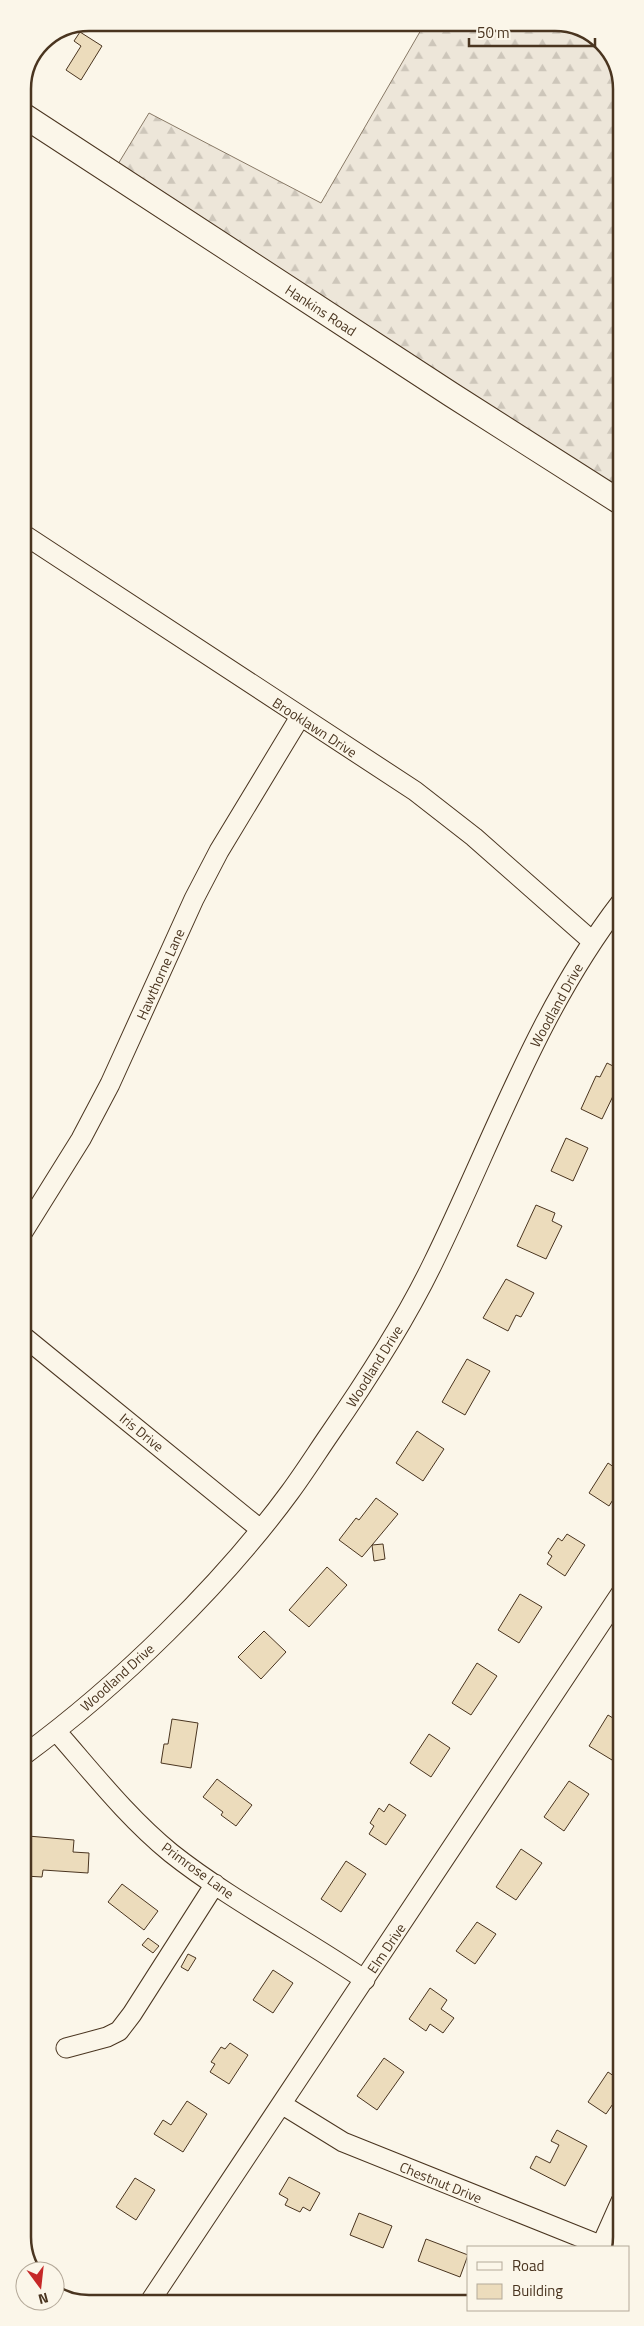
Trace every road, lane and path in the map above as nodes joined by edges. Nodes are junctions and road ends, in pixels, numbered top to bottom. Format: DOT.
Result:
graph roads {
  1 [pos="31,121"];
  2 [pos="613,498"];
  3 [pos="31,539"];
  4 [pos="300,718"];
  5 [pos="613,913"];
  6 [pos="592,941"];
  7 [pos="31,1219"];
  8 [pos="31,1343"];
  9 [pos="260,1529"];
  10 [pos="613,1604"];
  11 [pos="56,1731"];
  12 [pos="31,1750"];
  13 [pos="215,1884"];
  14 [pos="364,1980"];
  15 [pos="66,2048"];
  16 [pos="283,2105"];
  17 [pos="613,2222"];
  18 [pos="603,2246"];
  19 [pos="154,2295"];
  1 -- 2 [label="main road, Hankins Road"];
  3 -- 4 [label="street, Brooklawn Drive"];
  4 -- 6 [label="street, Brooklawn Drive"];
  4 -- 7 [label="street, Hawthorne Lane"];
  5 -- 6 [label="street, Woodland Drive"];
  6 -- 9 [label="street, Woodland Drive"];
  8 -- 9 [label="street, Iris Drive"];
  9 -- 11 [label="street, Woodland Drive"];
  10 -- 14 [label="street, Elm Drive"];
  11 -- 12 [label="street, Woodland Drive"];
  11 -- 13 [label="street, Primrose Lane"];
  13 -- 14 [label="street, Primrose Lane"];
  13 -- 15 [label="street"];
  14 -- 16 [label="street, Elm Drive"];
  16 -- 18 [label="street, Chestnut Drive"];
  16 -- 19 [label="street, Elm Drive"];
  17 -- 18 [label="street"];
}
